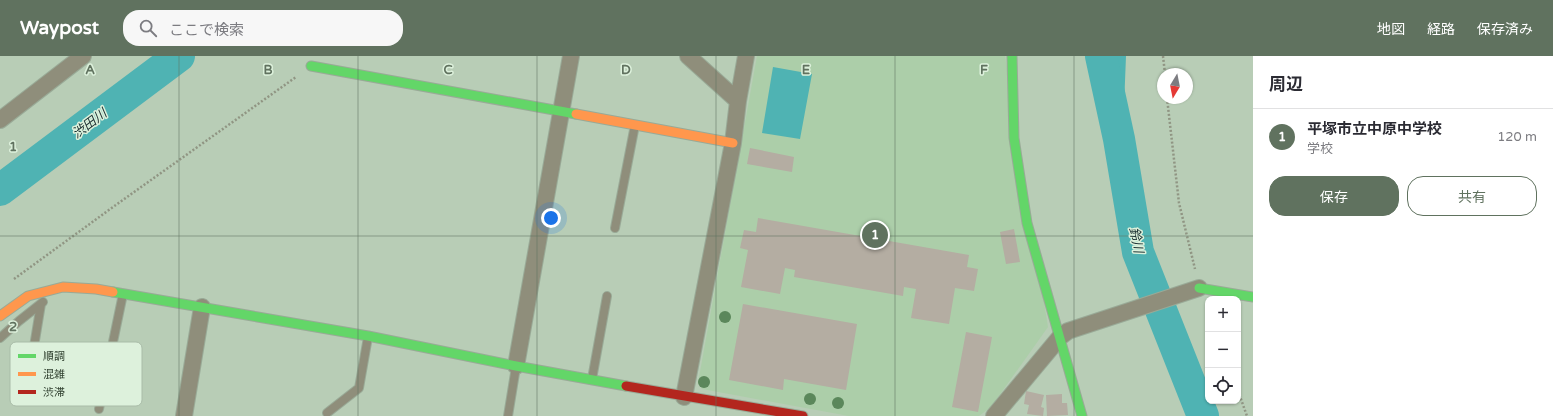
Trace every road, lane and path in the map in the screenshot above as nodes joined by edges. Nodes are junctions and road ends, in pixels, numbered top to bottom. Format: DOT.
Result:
graph roads {
  1 [pos="83,56"];
  2 [pos="571,56"];
  3 [pos="688,56"];
  4 [pos="746,56"];
  5 [pos="1012,56"];
  6 [pos="1163,56"];
  7 [pos="311,66"];
  8 [pos="1164,68"];
  9 [pos="738,101"];
  10 [pos="1168,104"];
  11 [pos="561,113"];
  12 [pos="0,120"];
  13 [pos="634,126"];
  14 [pos="732,143"];
  15 [pos="615,228"];
  16 [pos="13,281"];
  17 [pos="63,287"];
  18 [pos="1199,288"];
  19 [pos="123,293"];
  20 [pos="607,296"];
  21 [pos="1253,296"];
  22 [pos="42,304"];
  23 [pos="202,307"];
  24 [pos="0,316"];
  25 [pos="1064,334"];
  26 [pos="368,336"];
  27 [pos="0,338"];
  28 [pos="35,342"];
  29 [pos="113,342"];
  30 [pos="516,366"];
  31 [pos="592,379"];
  32 [pos="684,397"];
  33 [pos="1241,399"];
  34 [pos="100,406"];
  35 [pos="99,409"];
  36 [pos="327,413"];
  37 [pos="184,416"];
  38 [pos="508,416"];
  39 [pos="801,416"];
  40 [pos="994,416"];
  41 [pos="1082,416"];
  42 [pos="1247,416"];
  1 -- 12 [label="street"];
  2 -- 11 [label="street"];
  3 -- 9 [label="street"];
  4 -- 9 [label="street"];
  5 -- 25 [label="street"];
  6 -- 8 [label="path"];
  7 -- 11 [label="street"];
  7 -- 16 [label="path"];
  9 -- 14 [label="street"];
  10 -- 18 [label="path"];
  11 -- 13 [label="street"];
  11 -- 30 [label="street"];
  13 -- 14 [label="street"];
  13 -- 15 [label="lane"];
  14 -- 32 [label="street"];
  17 -- 19 [label="street"];
  17 -- 22 [label="lane"];
  17 -- 24 [label="street"];
  18 -- 21 [label="street"];
  18 -- 25 [label="street"];
  19 -- 23 [label="street"];
  19 -- 29 [label="lane"];
  20 -- 31 [label="lane"];
  22 -- 27 [label="lane"];
  22 -- 28 [label="lane"];
  23 -- 26 [label="street"];
  23 -- 37 [label="street"];
  25 -- 40 [label="street"];
  25 -- 41 [label="street"];
  26 -- 30 [label="street"];
  26 -- 36 [label="lane"];
  30 -- 31 [label="street"];
  30 -- 38 [label="lane"];
  31 -- 32 [label="street"];
  32 -- 39 [label="street"];
  33 -- 42 [label="path"];
  34 -- 35 [label="lane"];
}
